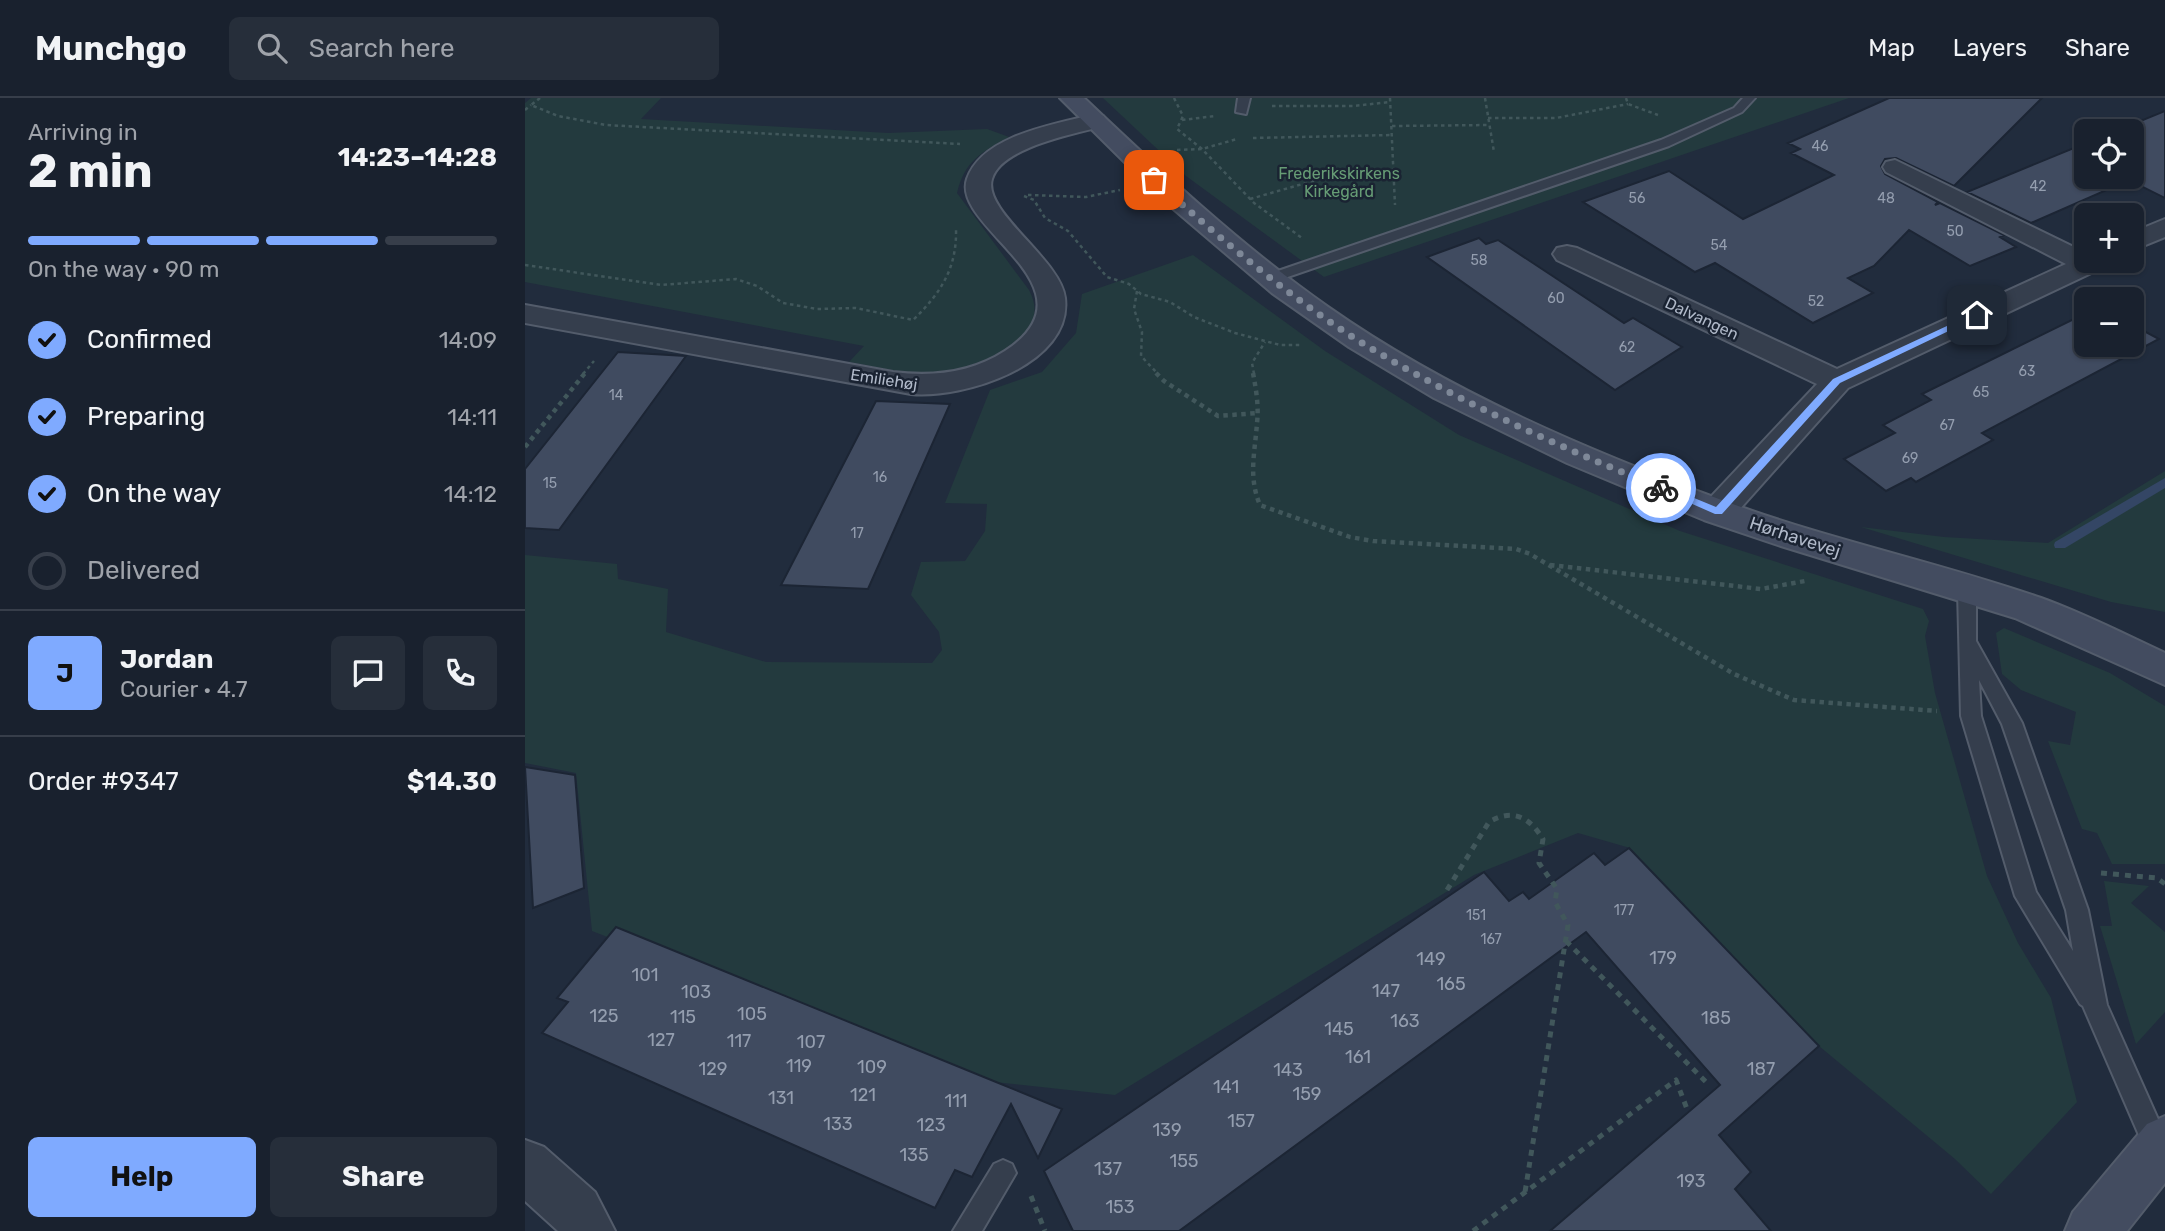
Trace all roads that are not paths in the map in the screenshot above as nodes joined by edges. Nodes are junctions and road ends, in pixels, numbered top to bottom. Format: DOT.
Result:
graph roads {
  1 [pos="1071,98"];
  2 [pos="1749,98"];
  3 [pos="1094,121"];
  4 [pos="1895,167"];
  5 [pos="2165,227"];
  6 [pos="2144,237"];
  7 [pos="1567,254"];
  8 [pos="2074,254"];
  9 [pos="2074,270"];
  10 [pos="1271,278"];
  11 [pos="525,314"];
  12 [pos="1837,381"];
  13 [pos="1718,511"];
  14 [pos="1967,590"];
  15 [pos="1967,641"];
  16 [pos="2165,670"];
  17 [pos="2095,1006"];
  18 [pos="2162,1146"];
  19 [pos="525,1166"];
  20 [pos="1003,1172"];
  21 [pos="588,1231"];
  22 [pos="967,1231"];
  23 [pos="2092,1231"];
  1 -- 3 [label="street, Hørhavevej"];
  2 -- 10 [label="lane"];
  3 -- 10 [label="street, Hørhavevej"];
  3 -- 11 [label="street, Emiliehøj"];
  4 -- 8 [label="street"];
  5 -- 6 [label="street"];
  7 -- 12 [label="street, Dalvangen"];
  9 -- 12 [label="street"];
  10 -- 13 [label="street, Hørhavevej"];
  12 -- 13 [label="street"];
  13 -- 14 [label="street, Hørhavevej"];
  14 -- 15 [label="lane"];
  14 -- 16 [label="street, Hørhavevej"];
  15 -- 17 [label="lane"];
  15 -- 17 [label="lane"];
  17 -- 18 [label="lane"];
  18 -- 23 [label="street"];
  19 -- 21 [label="street"];
  20 -- 22 [label="lane"];
}
